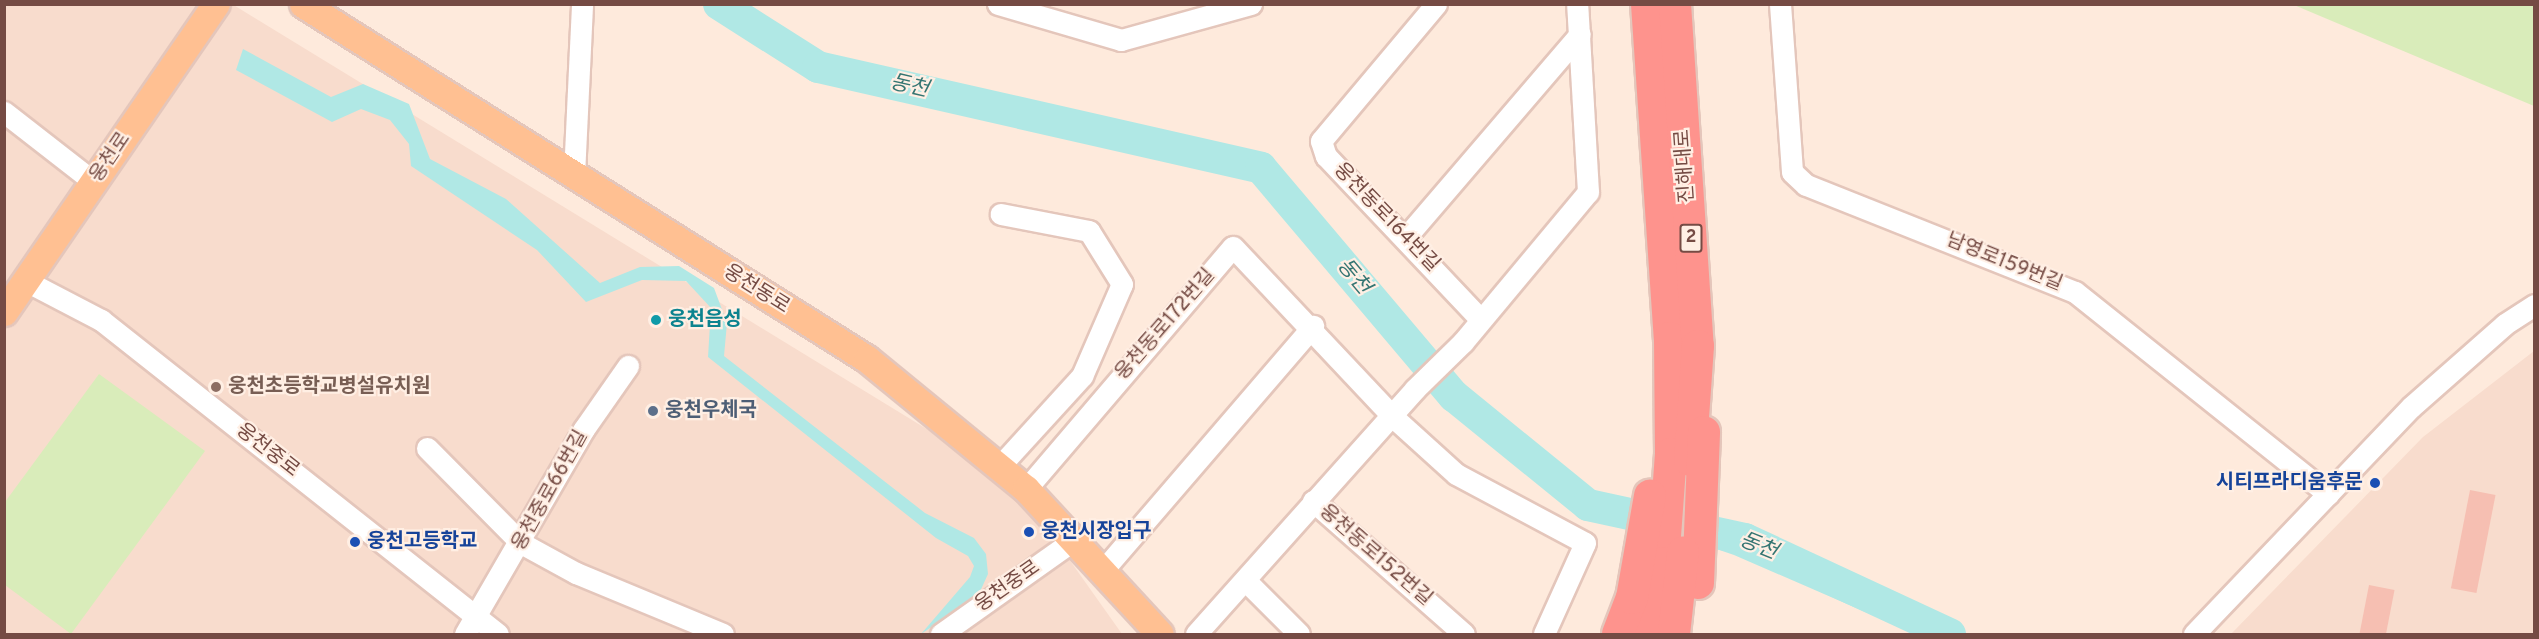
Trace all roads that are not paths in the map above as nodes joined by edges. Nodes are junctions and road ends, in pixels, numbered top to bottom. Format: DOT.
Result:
graph roads {
  1 [pos="216,4"];
  2 [pos="303,4"];
  3 [pos="582,4"];
  4 [pos="998,4"];
  5 [pos="1251,4"];
  6 [pos="1577,4"];
  7 [pos="1647,4"];
  8 [pos="1675,4"];
  9 [pos="1780,4"];
  10 [pos="1428,5"];
  11 [pos="1580,34"];
  12 [pos="4,112"];
  13 [pos="574,175"];
  14 [pos="94,182"];
  15 [pos="1001,214"];
  16 [pos="1406,237"];
  17 [pos="14,291"];
  18 [pos="2535,305"];
  19 [pos="1480,319"];
  20 [pos="1313,326"];
  21 [pos="1684,342"];
  22 [pos="628,366"];
  23 [pos="1392,416"];
  24 [pos="427,448"];
  25 [pos="1681,462"];
  26 [pos="998,468"];
  27 [pos="1026,489"];
  28 [pos="2328,494"];
  29 [pos="1313,501"];
  30 [pos="1075,539"];
  31 [pos="521,543"];
  32 [pos="1653,553"];
  33 [pos="1104,569"];
  34 [pos="1246,581"];
  35 [pos="1689,592"];
  36 [pos="472,626"];
  37 [pos="498,634"];
  38 [pos="723,634"];
  39 [pos="941,634"];
  40 [pos="1160,634"];
  41 [pos="1196,634"];
  42 [pos="1299,634"];
  43 [pos="1464,634"];
  44 [pos="1544,634"];
  45 [pos="1618,634"];
  46 [pos="1651,634"];
  47 [pos="1674,634"];
  48 [pos="1694,634"];
  49 [pos="2194,634"];
  1 -- 14 [label="main road, 웅천로"];
  2 -- 13 [label="main road, 웅천동로"];
  3 -- 13 [label="street"];
  4 -- 5 [label="street"];
  6 -- 11 [label="street"];
  7 -- 21 [label="highway, 진해대로 / 2"];
  8 -- 21 [label="highway, 진해대로 / 2"];
  9 -- 28 [label="street, 남영로159번길"];
  10 -- 16 [label="street, 웅천동로164번길"];
  11 -- 16 [label="street"];
  11 -- 19 [label="street"];
  12 -- 14 [label="street"];
  13 -- 26 [label="main road, 웅천동로"];
  14 -- 17 [label="main road, 웅천로"];
  15 -- 26 [label="street"];
  16 -- 19 [label="street, 웅천동로164번길"];
  17 -- 36 [label="street, 웅천중로"];
  18 -- 28 [label="street"];
  19 -- 23 [label="street"];
  20 -- 23 [label="street, 웅천동로172번길"];
  20 -- 27 [label="street, 웅천동로172번길"];
  20 -- 33 [label="street"];
  21 -- 25 [label="highway"];
  21 -- 25 [label="highway"];
  22 -- 31 [label="street, 웅천중로66번길"];
  23 -- 29 [label="street"];
  23 -- 44 [label="street"];
  24 -- 31 [label="street"];
  25 -- 32 [label="highway"];
  25 -- 35 [label="highway"];
  26 -- 27 [label="main road, 웅천동로"];
  27 -- 30 [label="main road, 웅천동로"];
  28 -- 49 [label="street"];
  29 -- 34 [label="street"];
  29 -- 43 [label="street, 웅천동로152번길"];
  30 -- 33 [label="main road, 웅천동로"];
  30 -- 39 [label="street, 웅천중로"];
  31 -- 36 [label="street, 웅천중로66번길"];
  31 -- 38 [label="street"];
  32 -- 45 [label="highway"];
  32 -- 46 [label="highway"];
  33 -- 40 [label="main road, 웅천동로"];
  34 -- 41 [label="street"];
  34 -- 42 [label="street"];
  35 -- 47 [label="highway"];
  35 -- 48 [label="highway"];
  36 -- 37 [label="street, 웅천중로"];
}
